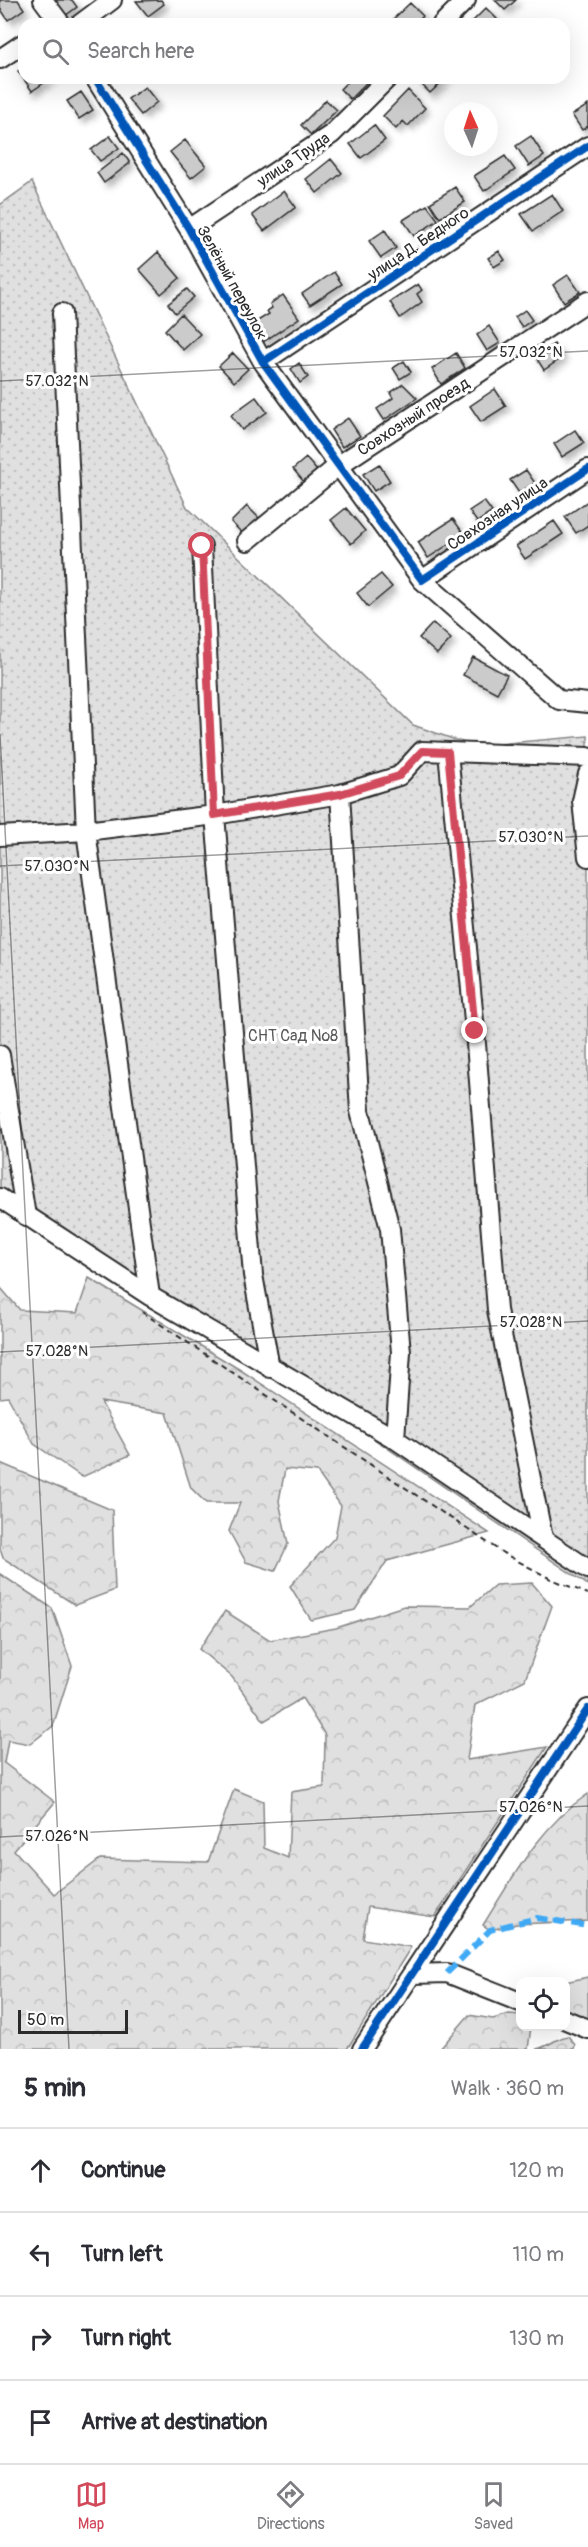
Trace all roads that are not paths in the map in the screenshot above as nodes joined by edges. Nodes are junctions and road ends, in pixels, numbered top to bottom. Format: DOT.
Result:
graph roads {
  1 [pos="43,0"];
  2 [pos="112,0"];
  3 [pos="466,0"];
  4 [pos="56,18"];
  5 [pos="88,18"];
  6 [pos="448,18"];
  7 [pos="18,47"];
  8 [pos="0,60"];
  9 [pos="99,84"];
  10 [pos="382,84"];
  11 [pos="588,146"];
  12 [pos="189,229"];
  13 [pos="588,301"];
  14 [pos="62,313"];
  15 [pos="262,363"];
  16 [pos="339,465"];
  17 [pos="588,469"];
  18 [pos="247,541"];
  19 [pos="202,546"];
  20 [pos="422,580"];
  21 [pos="588,703"];
  22 [pos="448,752"];
  23 [pos="588,757"];
  24 [pos="588,774"];
  25 [pos="340,794"];
  26 [pos="214,815"];
  27 [pos="86,831"];
  28 [pos="0,836"];
  29 [pos="588,857"];
  30 [pos="0,1055"];
  31 [pos="0,1198"];
  32 [pos="26,1216"];
  33 [pos="145,1303"];
  34 [pos="270,1368"];
  35 [pos="395,1439"];
  36 [pos="543,1538"];
  37 [pos="588,1569"];
  38 [pos="588,1709"];
  39 [pos="413,1974"];
  40 [pos="516,2000"];
  41 [pos="570,2022"];
  42 [pos="588,2029"];
  43 [pos="362,2049"];
  1 -- 4 [label="street"];
  2 -- 5 [label="street"];
  3 -- 6 [label="street"];
  7 -- 8 [label="street"];
  9 -- 12 [label="street, Зелёный переулок"];
  10 -- 12 [label="street, улица Труда"];
  11 -- 15 [label="street, улица Д. Бедного"];
  12 -- 15 [label="street, Зелёный переулок"];
  13 -- 16 [label="street, Совхозный проезд"];
  14 -- 27 [label="street"];
  15 -- 16 [label="street, Зелёный переулок"];
  16 -- 18 [label="street, Совхозный проезд"];
  16 -- 20 [label="street, Зелёный переулок"];
  17 -- 20 [label="street, Совхозная улица"];
  19 -- 26 [label="street"];
  20 -- 21 [label="street, Зелёный переулок"];
  22 -- 23 [label="street"];
  22 -- 25 [label="street"];
  22 -- 36 [label="street"];
  24 -- 29 [label="street"];
  25 -- 26 [label="street"];
  25 -- 35 [label="street"];
  26 -- 27 [label="street"];
  26 -- 34 [label="street"];
  27 -- 28 [label="street"];
  27 -- 33 [label="street"];
  30 -- 32 [label="street"];
  31 -- 32 [label="street"];
  32 -- 33 [label="street"];
  33 -- 34 [label="street"];
  34 -- 35 [label="street"];
  35 -- 36 [label="street"];
  36 -- 37 [label="street"];
  38 -- 39 [label="street"];
  39 -- 40 [label="street"];
  39 -- 43 [label="street"];
  41 -- 42 [label="street"];
}
